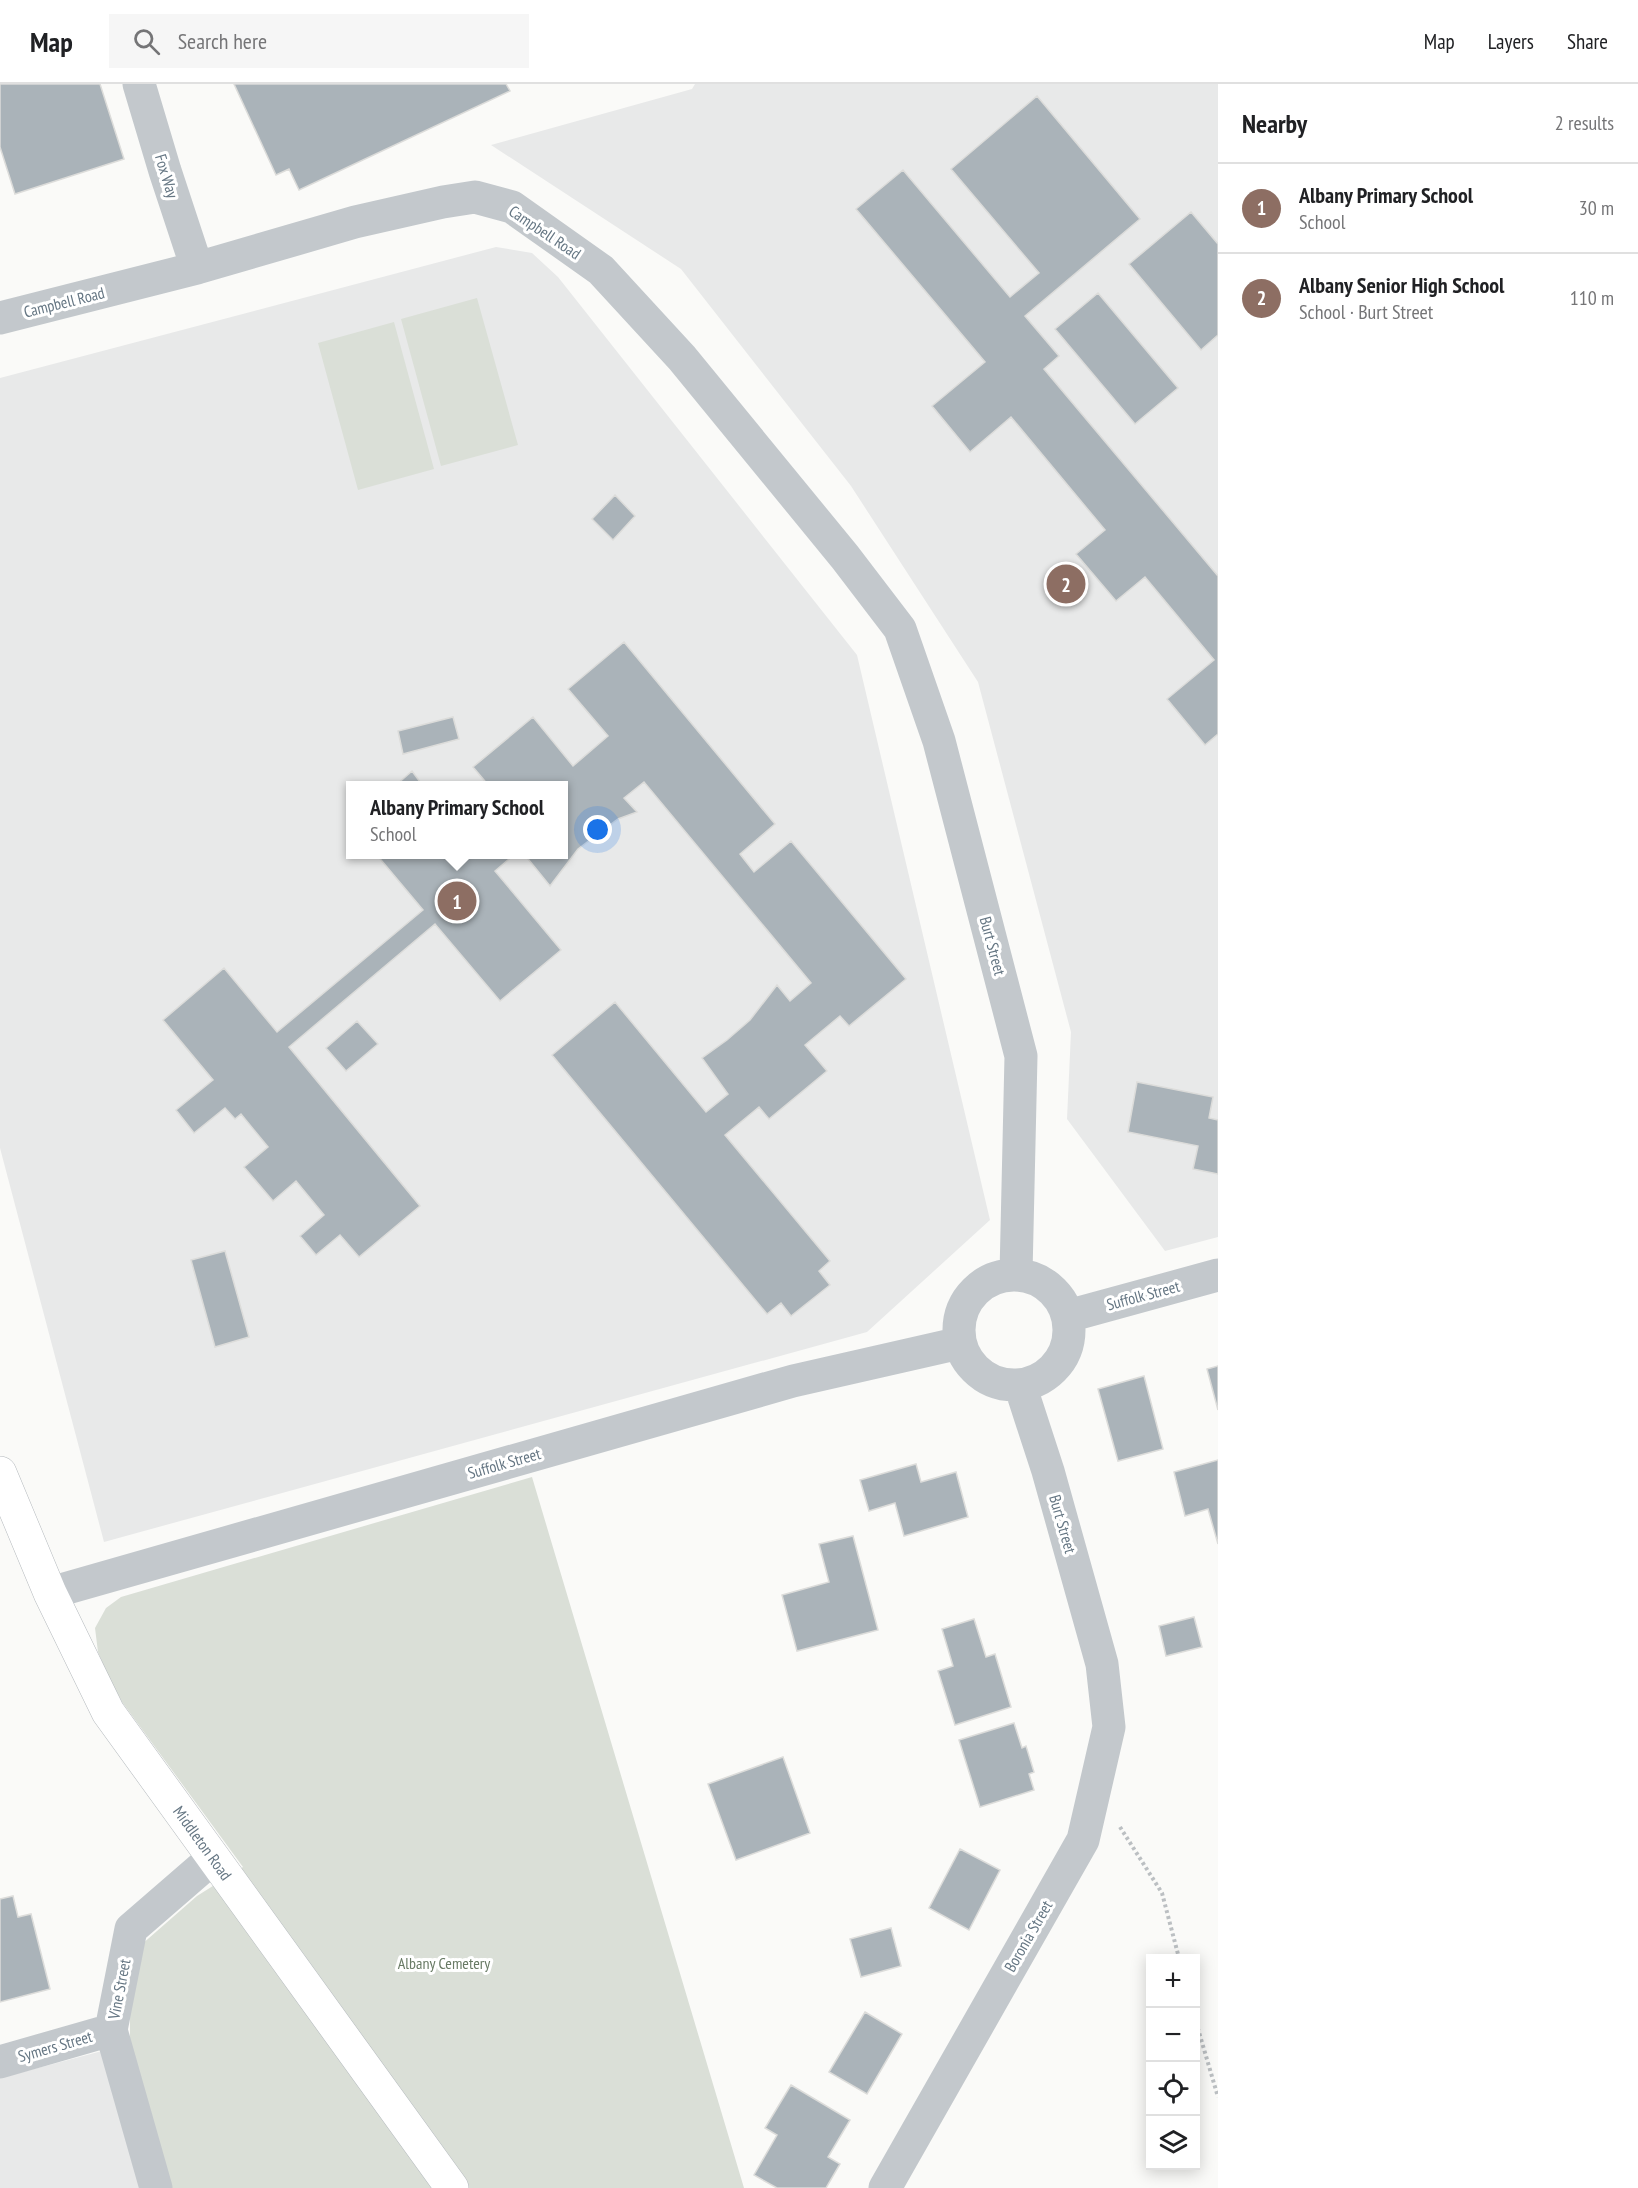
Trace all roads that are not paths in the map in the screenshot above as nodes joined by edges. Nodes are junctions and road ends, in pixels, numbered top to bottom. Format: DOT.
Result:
graph roads {
  1 [pos="139,84"];
  2 [pos="197,268"];
  3 [pos="0,318"];
  4 [pos="900,629"];
  5 [pos="1016,1274"];
  6 [pos="1218,1275"];
  7 [pos="1068,1316"];
  8 [pos="960,1343"];
  9 [pos="1020,1385"];
  10 [pos="0,1473"];
  11 [pos="50,1593"];
  12 [pos="1102,1664"];
  13 [pos="213,1858"];
  14 [pos="111,2030"];
  15 [pos="0,2062"];
  16 [pos="156,2188"];
  17 [pos="452,2188"];
  18 [pos="885,2188"];
  1 -- 2 [label="street, Fox Way"];
  2 -- 3 [label="street, Campbell Road"];
  2 -- 4 [label="street, Campbell Road"];
  4 -- 5 [label="street, Burt Street"];
  5 -- 7 [label="street"];
  5 -- 8 [label="street"];
  6 -- 7 [label="street, Suffolk Street"];
  7 -- 9 [label="street"];
  8 -- 9 [label="street"];
  8 -- 11 [label="street, Suffolk Street"];
  9 -- 12 [label="street, Burt Street"];
  10 -- 11 [label="main road, Middleton Road"];
  11 -- 13 [label="main road, Middleton Road"];
  12 -- 18 [label="street, Boronia Street"];
  13 -- 14 [label="street, Vine Street"];
  13 -- 17 [label="main road, Middleton Road"];
  14 -- 15 [label="street, Symers Street"];
  14 -- 16 [label="street, Vine Street"];
}
